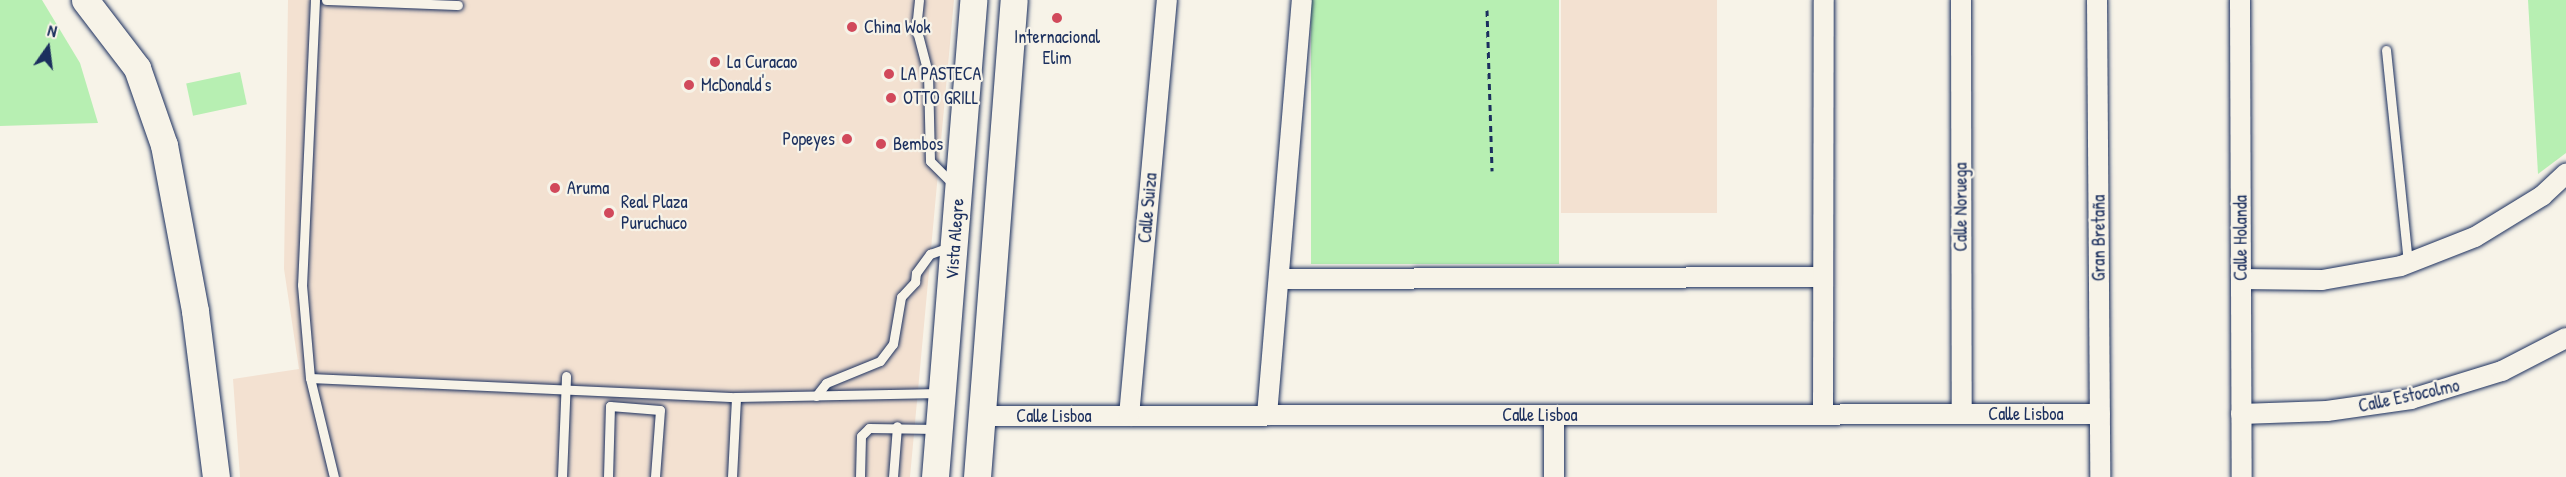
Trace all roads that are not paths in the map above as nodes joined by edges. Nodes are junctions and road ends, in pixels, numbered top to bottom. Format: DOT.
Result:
graph roads {
  1 [pos="85,0"];
  2 [pos="315,0"];
  3 [pos="326,0"];
  4 [pos="919,0"];
  5 [pos="973,0"];
  6 [pos="1014,0"];
  7 [pos="1167,0"];
  8 [pos="1302,0"];
  9 [pos="1824,0"];
  10 [pos="1960,0"];
  11 [pos="2097,0"];
  12 [pos="2240,0"];
  13 [pos="458,5"];
  14 [pos="2385,50"];
  15 [pos="2566,174"];
  16 [pos="958,187"];
  17 [pos="954,246"];
  18 [pos="2408,263"];
  19 [pos="1823,277"];
  20 [pos="1279,279"];
  21 [pos="2241,279"];
  22 [pos="2566,338"];
  23 [pos="566,376"];
  24 [pos="310,378"];
  25 [pos="565,389"];
  26 [pos="943,393"];
  27 [pos="816,396"];
  28 [pos="736,397"];
  29 [pos="982,405"];
  30 [pos="1823,414"];
  31 [pos="1962,414"];
  32 [pos="2100,414"];
  33 [pos="2241,414"];
  34 [pos="1267,415"];
  35 [pos="1554,415"];
  36 [pos="1129,416"];
  37 [pos="897,426"];
  38 [pos="939,430"];
  39 [pos="941,472"];
  40 [pos="973,473"];
  41 [pos="216,477"];
  42 [pos="334,477"];
  43 [pos="562,477"];
  44 [pos="608,477"];
  45 [pos="655,477"];
  46 [pos="732,477"];
  47 [pos="860,477"];
  48 [pos="892,477"];
  49 [pos="1554,477"];
  50 [pos="2100,477"];
  51 [pos="2242,477"];
  1 -- 41 [label="street"];
  2 -- 24 [label="lane"];
  3 -- 13 [label="lane"];
  4 -- 16 [label="lane"];
  5 -- 16 [label="street, Vista Alegre"];
  6 -- 29 [label="street"];
  7 -- 36 [label="street, Calle Suiza"];
  8 -- 20 [label="street"];
  9 -- 19 [label="street"];
  10 -- 31 [label="street, Calle Noruega"];
  11 -- 32 [label="street, Gran Bretaña"];
  12 -- 21 [label="street, Calle Holanda"];
  14 -- 18 [label="lane"];
  15 -- 18 [label="street"];
  16 -- 17 [label="street, Vista Alegre"];
  17 -- 26 [label="street, Vista Alegre"];
  17 -- 27 [label="lane"];
  18 -- 21 [label="street"];
  19 -- 20 [label="street"];
  19 -- 30 [label="street"];
  20 -- 34 [label="street"];
  21 -- 33 [label="street, Calle Holanda"];
  22 -- 33 [label="street, Calle Estocolmo"];
  23 -- 25 [label="lane"];
  24 -- 25 [label="lane"];
  24 -- 42 [label="lane"];
  25 -- 28 [label="lane"];
  25 -- 43 [label="lane"];
  26 -- 27 [label="lane"];
  26 -- 29 [label="street"];
  26 -- 38 [label="street, Vista Alegre"];
  27 -- 28 [label="lane"];
  28 -- 46 [label="lane"];
  29 -- 36 [label="street, Calle Lisboa"];
  29 -- 40 [label="street"];
  30 -- 31 [label="street, Calle Lisboa"];
  30 -- 35 [label="street, Calle Lisboa"];
  31 -- 32 [label="street, Calle Lisboa"];
  32 -- 50 [label="street, Gran Bretaña"];
  33 -- 51 [label="street, Calle Holanda"];
  34 -- 35 [label="street, Calle Lisboa"];
  34 -- 36 [label="street, Calle Lisboa"];
  35 -- 49 [label="street"];
  37 -- 38 [label="lane"];
  37 -- 47 [label="lane"];
  37 -- 48 [label="lane"];
  38 -- 39 [label="street, Vista Alegre"];
  44 -- 45 [label="lane"];
}
